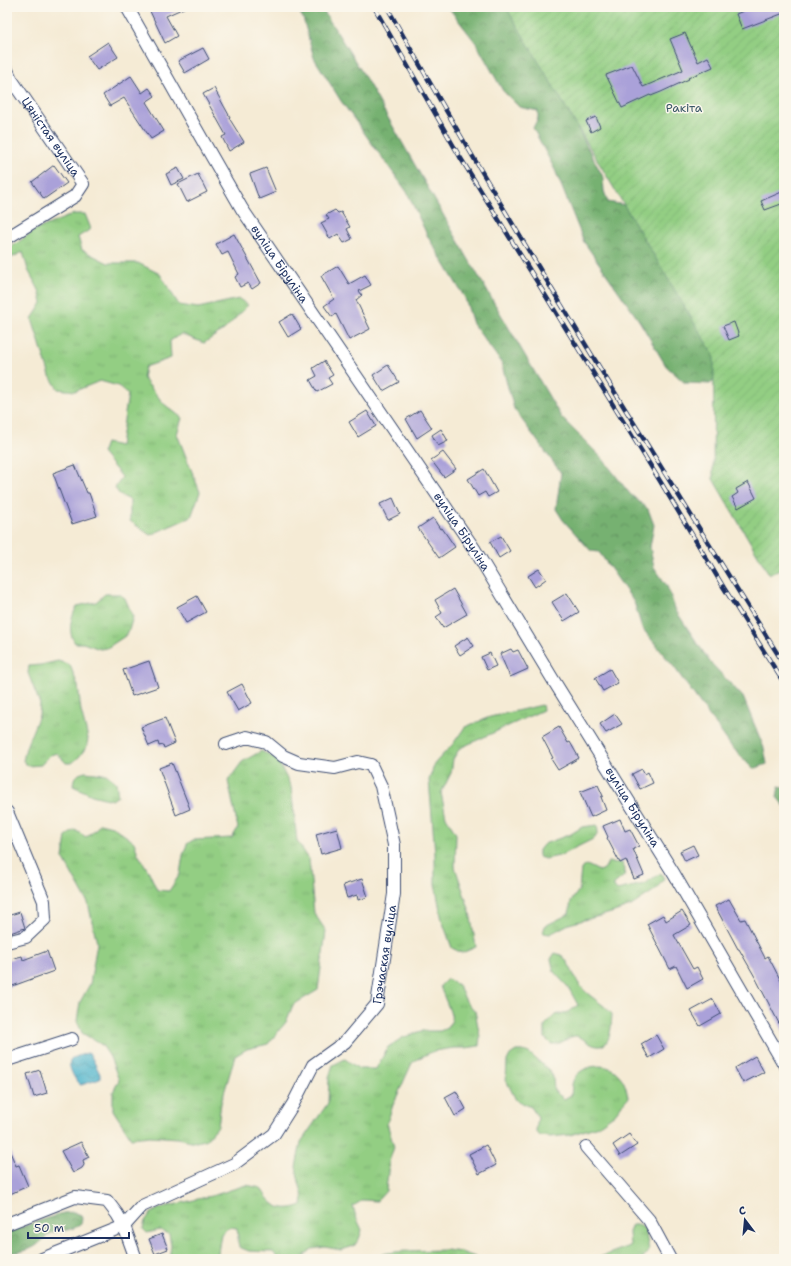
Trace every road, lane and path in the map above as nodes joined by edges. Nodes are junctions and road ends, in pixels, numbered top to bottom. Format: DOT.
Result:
graph roads {
  1 [pos="128,7"];
  2 [pos="7,70"];
  3 [pos="7,238"];
  4 [pos="226,744"];
  5 [pos="7,812"];
  6 [pos="7,942"];
  7 [pos="72,1039"];
  8 [pos="7,1060"];
  9 [pos="784,1064"];
  10 [pos="586,1147"];
  11 [pos="7,1224"];
  12 [pos="124,1226"];
  13 [pos="42,1259"];
  14 [pos="136,1259"];
  15 [pos="670,1259"];
  1 -- 9 [label="street, вуліца Біруліна"];
  2 -- 3 [label="street, Цяністая вуліца"];
  4 -- 12 [label="street, Грэчаская вуліца"];
  5 -- 6 [label="street"];
  7 -- 8 [label="street"];
  10 -- 15 [label="street"];
  11 -- 12 [label="street"];
  12 -- 13 [label="street"];
  12 -- 14 [label="street"];
}
